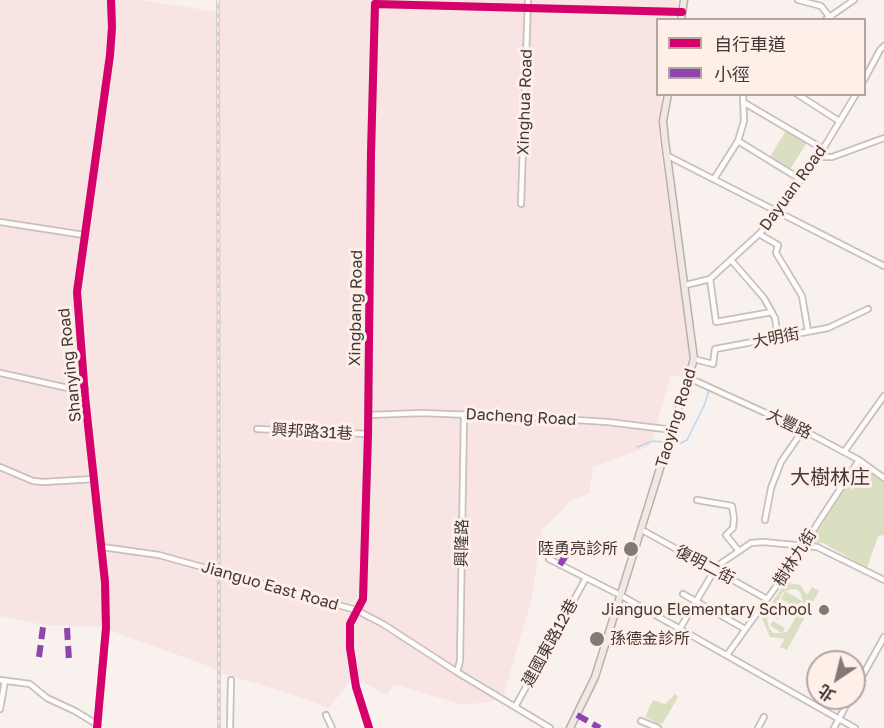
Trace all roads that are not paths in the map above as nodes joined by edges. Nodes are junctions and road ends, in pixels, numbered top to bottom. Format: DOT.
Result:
graph roads {
  1 [pos="111,0"];
  2 [pos="528,0"];
  3 [pos="684,0"];
  4 [pos="798,0"];
  5 [pos="854,0"];
  6 [pos="805,1"];
  7 [pos="528,7"];
  8 [pos="682,12"];
  9 [pos="681,18"];
  10 [pos="831,18"];
  11 [pos="884,46"];
  12 [pos="866,71"];
  13 [pos="868,74"];
  14 [pos="866,77"];
  15 [pos="668,96"];
  16 [pos="743,96"];
  17 [pos="800,96"];
  18 [pos="855,96"];
  19 [pos="743,102"];
  20 [pos="839,121"];
  21 [pos="884,138"];
  22 [pos="738,141"];
  23 [pos="823,149"];
  24 [pos="668,156"];
  25 [pos="815,157"];
  26 [pos="714,179"];
  27 [pos="800,179"];
  28 [pos="521,204"];
  29 [pos="779,212"];
  30 [pos="0,222"];
  31 [pos="84,234"];
  32 [pos="759,234"];
  33 [pos="731,260"];
  34 [pos="884,266"];
  35 [pos="710,279"];
  36 [pos="686,285"];
  37 [pos="868,309"];
  38 [pos="772,312"];
  39 [pos="808,331"];
  40 [pos="778,338"];
  41 [pos="694,359"];
  42 [pos="0,373"];
  43 [pos="689,378"];
  44 [pos="85,388"];
  45 [pos="884,396"];
  46 [pos="464,414"];
  47 [pos="368,415"];
  48 [pos="257,429"];
  49 [pos="673,430"];
  50 [pos="803,430"];
  51 [pos="368,434"];
  52 [pos="844,452"];
  53 [pos="859,460"];
  54 [pos="0,467"];
  55 [pos="884,478"];
  56 [pos="94,479"];
  57 [pos="697,500"];
  58 [pos="765,520"];
  59 [pos="642,530"];
  60 [pos="572,544"];
  61 [pos="805,546"];
  62 [pos="102,547"];
  63 [pos="738,550"];
  64 [pos="549,560"];
  65 [pos="560,565"];
  66 [pos="715,570"];
  67 [pos="586,578"];
  68 [pos="884,580"];
  69 [pos="683,594"];
  70 [pos="620,595"];
  71 [pos="767,599"];
  72 [pos="696,601"];
  73 [pos="356,610"];
  74 [pos="746,629"];
  75 [pos="679,630"];
  76 [pos="884,637"];
  77 [pos="728,655"];
  78 [pos="866,669"];
  79 [pos="457,672"];
  80 [pos="2,680"];
  81 [pos="231,680"];
  82 [pos="514,707"];
  83 [pos="0,709"];
  84 [pos="843,710"];
  85 [pos="326,715"];
  86 [pos="764,717"];
  87 [pos="838,719"];
  88 [pos="641,721"];
  89 [pos="98,727"];
  90 [pos="230,728"];
  91 [pos="332,728"];
  92 [pos="369,728"];
  93 [pos="550,728"];
  94 [pos="570,728"];
  95 [pos="658,728"];
  96 [pos="758,728"];
  97 [pos="834,728"];
  98 [pos="855,728"];
  1 -- 31 [label="street, Shanying Road"];
  2 -- 7 [label="street, Xinghua Road"];
  3 -- 8 [label="main road"];
  4 -- 6 [label="street"];
  5 -- 10 [label="street"];
  6 -- 10 [label="street"];
  7 -- 8 [label="street"];
  7 -- 28 [label="street, Xinghua Road"];
  7 -- 47 [label="street, Xingbang Road"];
  8 -- 9 [label="main road"];
  11 -- 13 [label="street"];
  12 -- 13 [label="street"];
  13 -- 14 [label="street"];
  15 -- 24 [label="main road, Taoying Road"];
  16 -- 19 [label="street"];
  17 -- 20 [label="street"];
  18 -- 20 [label="street, Dayuan Road"];
  19 -- 22 [label="street"];
  19 -- 23 [label="street"];
  20 -- 23 [label="street, Dayuan Road"];
  21 -- 25 [label="street"];
  22 -- 26 [label="street"];
  22 -- 27 [label="street"];
  23 -- 25 [label="street, Dayuan Road"];
  24 -- 26 [label="street"];
  24 -- 36 [label="main road, Taoying Road"];
  25 -- 27 [label="street, Dayuan Road"];
  26 -- 29 [label="street"];
  27 -- 29 [label="street, Dayuan Road"];
  29 -- 32 [label="street, Dayuan Road"];
  29 -- 34 [label="street"];
  30 -- 31 [label="street"];
  31 -- 44 [label="street, Shanying Road"];
  32 -- 33 [label="street, Dayuan Road"];
  32 -- 39 [label="street"];
  33 -- 35 [label="street, Dayuan Road"];
  33 -- 38 [label="street"];
  35 -- 36 [label="street, Dayuan Road"];
  35 -- 38 [label="street"];
  36 -- 41 [label="main road, Taoying Road"];
  37 -- 39 [label="street, 大明街"];
  38 -- 40 [label="street"];
  39 -- 40 [label="street, 大明街"];
  40 -- 41 [label="street, 大明街"];
  41 -- 43 [label="main road, Taoying Road"];
  42 -- 44 [label="street"];
  43 -- 49 [label="main road, Taoying Road"];
  43 -- 50 [label="street, 大豐路"];
  44 -- 56 [label="street, Shanying Road"];
  45 -- 52 [label="street"];
  46 -- 47 [label="street, Dacheng Road"];
  46 -- 49 [label="street, Dacheng Road"];
  46 -- 79 [label="street, 興隆路"];
  47 -- 51 [label="street, Xingbang Road"];
  48 -- 51 [label="street, 興邦路31巷"];
  49 -- 59 [label="main road, Taoying Road"];
  50 -- 52 [label="street, 大豐路"];
  50 -- 58 [label="street"];
  51 -- 73 [label="street, Xingbang Road"];
  52 -- 53 [label="street, 大豐路"];
  53 -- 55 [label="street, 大豐路"];
  53 -- 61 [label="street, 樹林九街"];
  54 -- 56 [label="street"];
  56 -- 62 [label="street, Shanying Road"];
  57 -- 63 [label="street"];
  59 -- 66 [label="street, 復明二街"];
  59 -- 70 [label="main road, Taoying Road"];
  60 -- 65 [label="street"];
  61 -- 63 [label="street"];
  61 -- 68 [label="street"];
  61 -- 71 [label="street, 樹林九街"];
  62 -- 73 [label="street, Jianguo East Road"];
  62 -- 89 [label="street, Shanying Road"];
  63 -- 66 [label="street"];
  64 -- 65 [label="street"];
  65 -- 67 [label="street"];
  66 -- 71 [label="street, 復明二街"];
  66 -- 72 [label="street"];
  67 -- 70 [label="street"];
  67 -- 82 [label="street, 建國東路12巷"];
  69 -- 72 [label="street"];
  70 -- 75 [label="street"];
  70 -- 94 [label="main road, Taoying Road"];
  71 -- 74 [label="street, 樹林九街"];
  72 -- 74 [label="street"];
  72 -- 75 [label="street"];
  73 -- 79 [label="street, Jianguo East Road"];
  73 -- 92 [label="street, Xingbang Road"];
  74 -- 77 [label="street, 樹林九街"];
  75 -- 77 [label="street"];
  76 -- 78 [label="street"];
  77 -- 87 [label="street"];
  79 -- 82 [label="street, Jianguo East Road"];
  80 -- 83 [label="street"];
  80 -- 89 [label="street"];
  81 -- 90 [label="street"];
  82 -- 93 [label="street, Jianguo East Road"];
  84 -- 87 [label="street"];
  85 -- 91 [label="street"];
  86 -- 96 [label="street"];
  87 -- 97 [label="street"];
  87 -- 98 [label="street"];
  88 -- 95 [label="street"];
}
